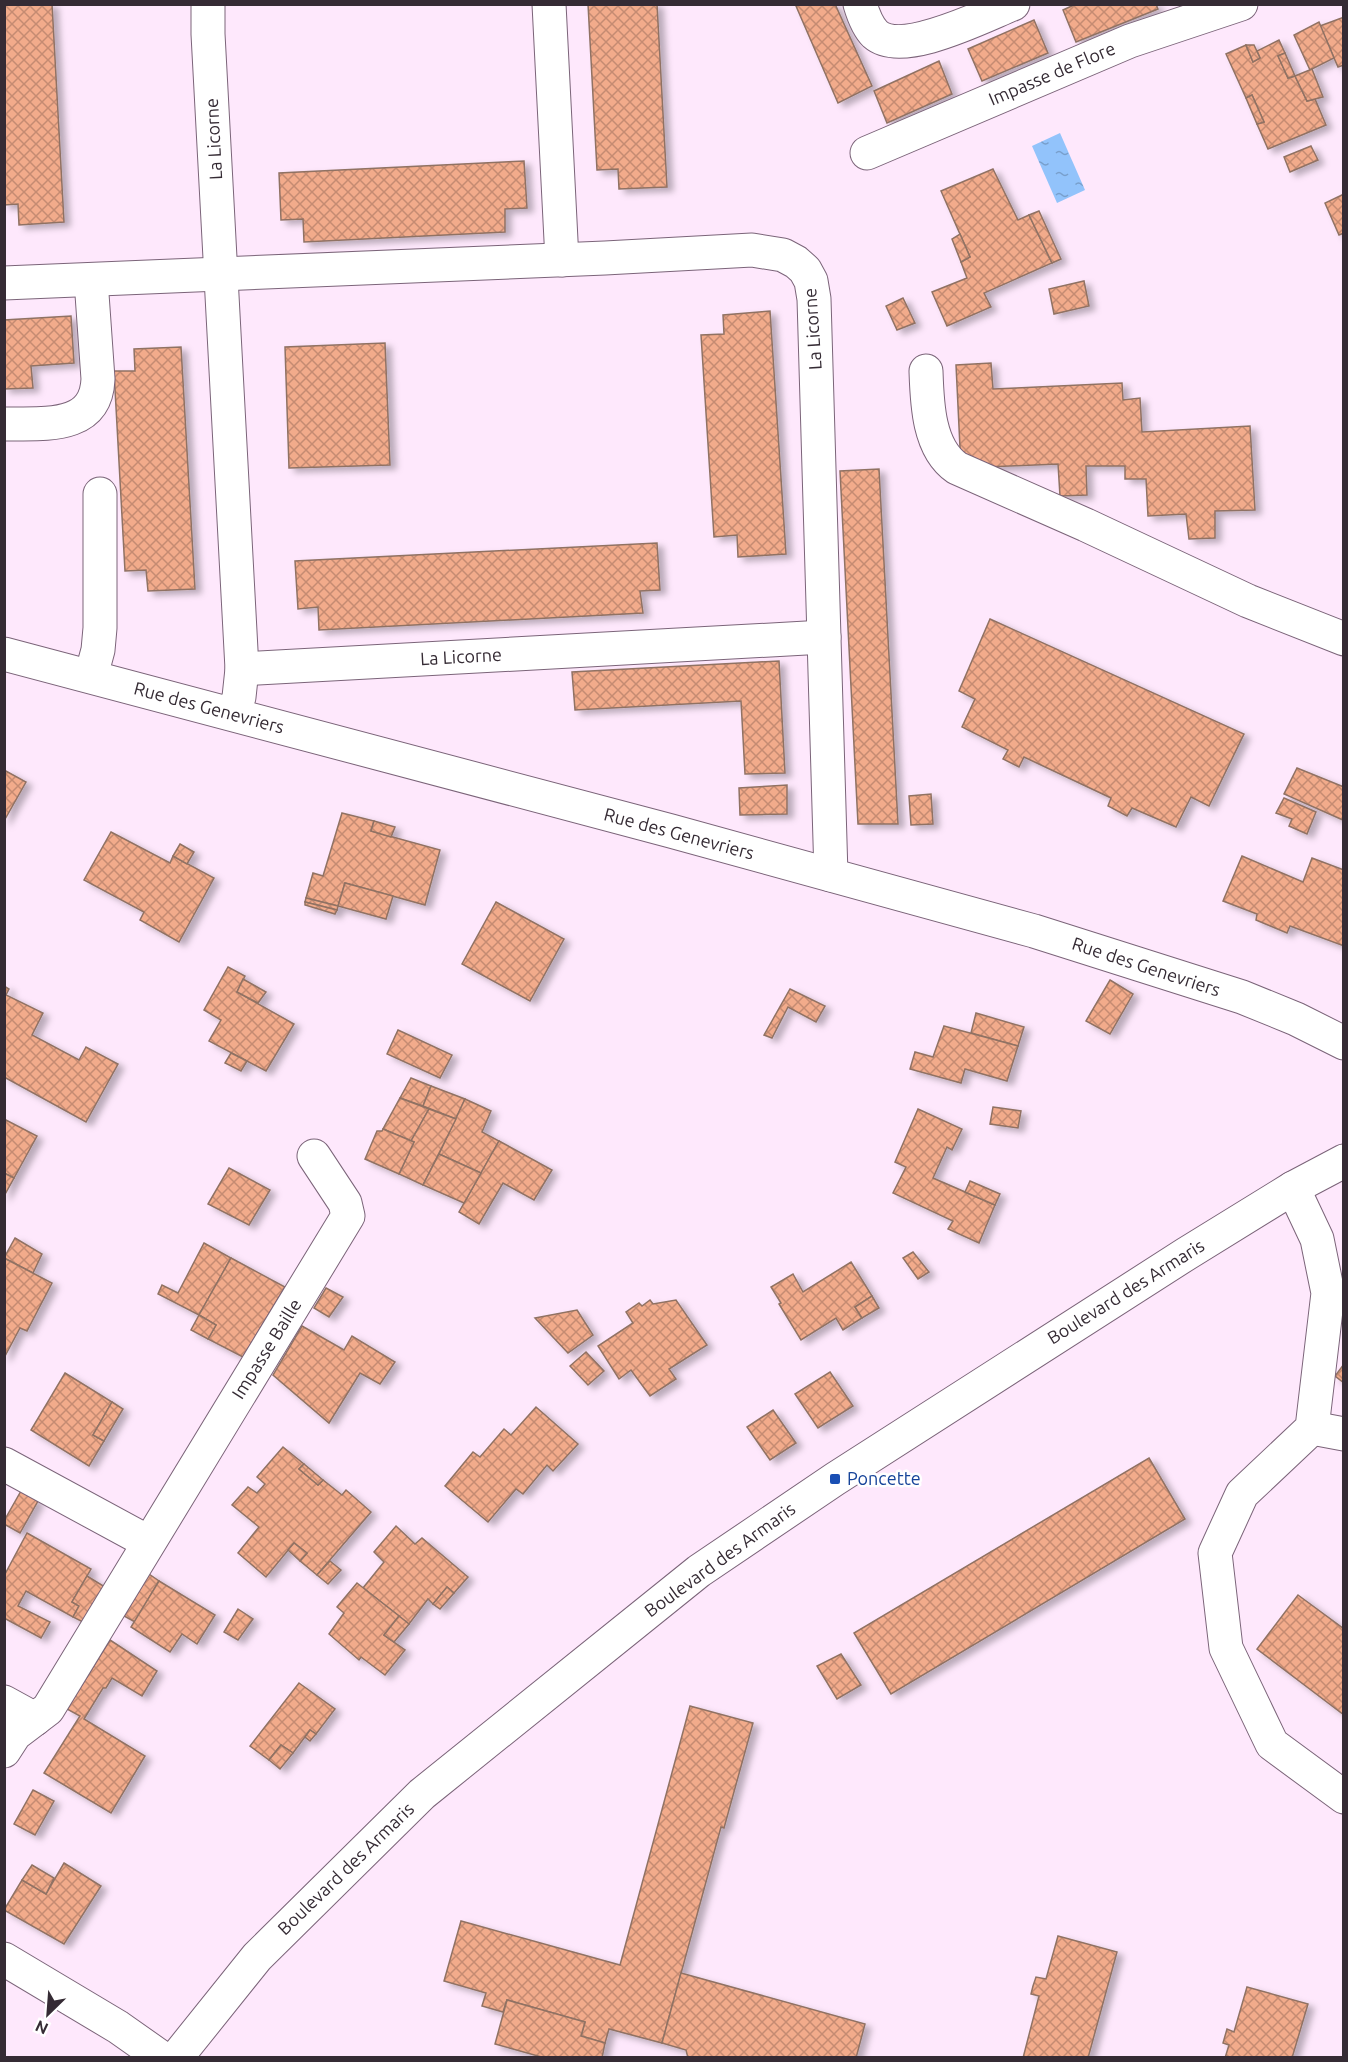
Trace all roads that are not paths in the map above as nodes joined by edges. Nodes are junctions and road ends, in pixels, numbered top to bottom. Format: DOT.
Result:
graph roads {
  1 [pos="208,4"];
  2 [pos="549,4"];
  3 [pos="860,4"];
  4 [pos="1013,4"];
  5 [pos="1241,4"];
  6 [pos="867,153"];
  7 [pos="562,260"];
  8 [pos="222,274"];
  9 [pos="91,280"];
  10 [pos="4,283"];
  11 [pos="926,370"];
  12 [pos="4,424"];
  13 [pos="100,494"];
  14 [pos="824,638"];
  15 [pos="1344,639"];
  16 [pos="4,654"];
  17 [pos="242,669"];
  18 [pos="91,676"];
  19 [pos="233,714"];
  20 [pos="831,875"];
  21 [pos="1344,1043"];
  22 [pos="314,1156"];
  23 [pos="1344,1161"];
  24 [pos="1293,1188"];
  25 [pos="1312,1428"];
  26 [pos="1344,1434"];
  27 [pos="4,1464"];
  28 [pos="148,1542"];
  29 [pos="4,1701"];
  30 [pos="35,1719"];
  31 [pos="4,1751"];
  32 [pos="1344,1797"];
  33 [pos="4,1959"];
  34 [pos="162,2058"];
  35 [pos="176,2058"];
  1 -- 8 [label="street, La Licorne"];
  2 -- 7 [label="street"];
  3 -- 4 [label="street"];
  5 -- 6 [label="street, Impasse de Flore"];
  7 -- 8 [label="street, La Licorne"];
  7 -- 14 [label="street, La Licorne"];
  8 -- 9 [label="street, La Licorne"];
  8 -- 17 [label="street, La Licorne"];
  9 -- 10 [label="street, La Licorne"];
  9 -- 12 [label="street"];
  11 -- 15 [label="street"];
  13 -- 18 [label="street"];
  14 -- 17 [label="street, La Licorne"];
  14 -- 20 [label="street, La Licorne"];
  16 -- 18 [label="street, Rue des Genevriers"];
  17 -- 19 [label="street, La Licorne"];
  18 -- 19 [label="street, Rue des Genevriers"];
  19 -- 20 [label="street, Rue des Genevriers"];
  20 -- 21 [label="street, Rue des Genevriers"];
  22 -- 28 [label="street, Impasse Baille"];
  23 -- 24 [label="street, Boulevard des Armaris"];
  24 -- 25 [label="street"];
  24 -- 35 [label="street, Boulevard des Armaris"];
  25 -- 26 [label="street"];
  25 -- 32 [label="street"];
  27 -- 28 [label="street"];
  28 -- 30 [label="street, Impasse Baille"];
  29 -- 30 [label="street"];
  30 -- 31 [label="street, Impasse Baille"];
  33 -- 34 [label="street"];
}
